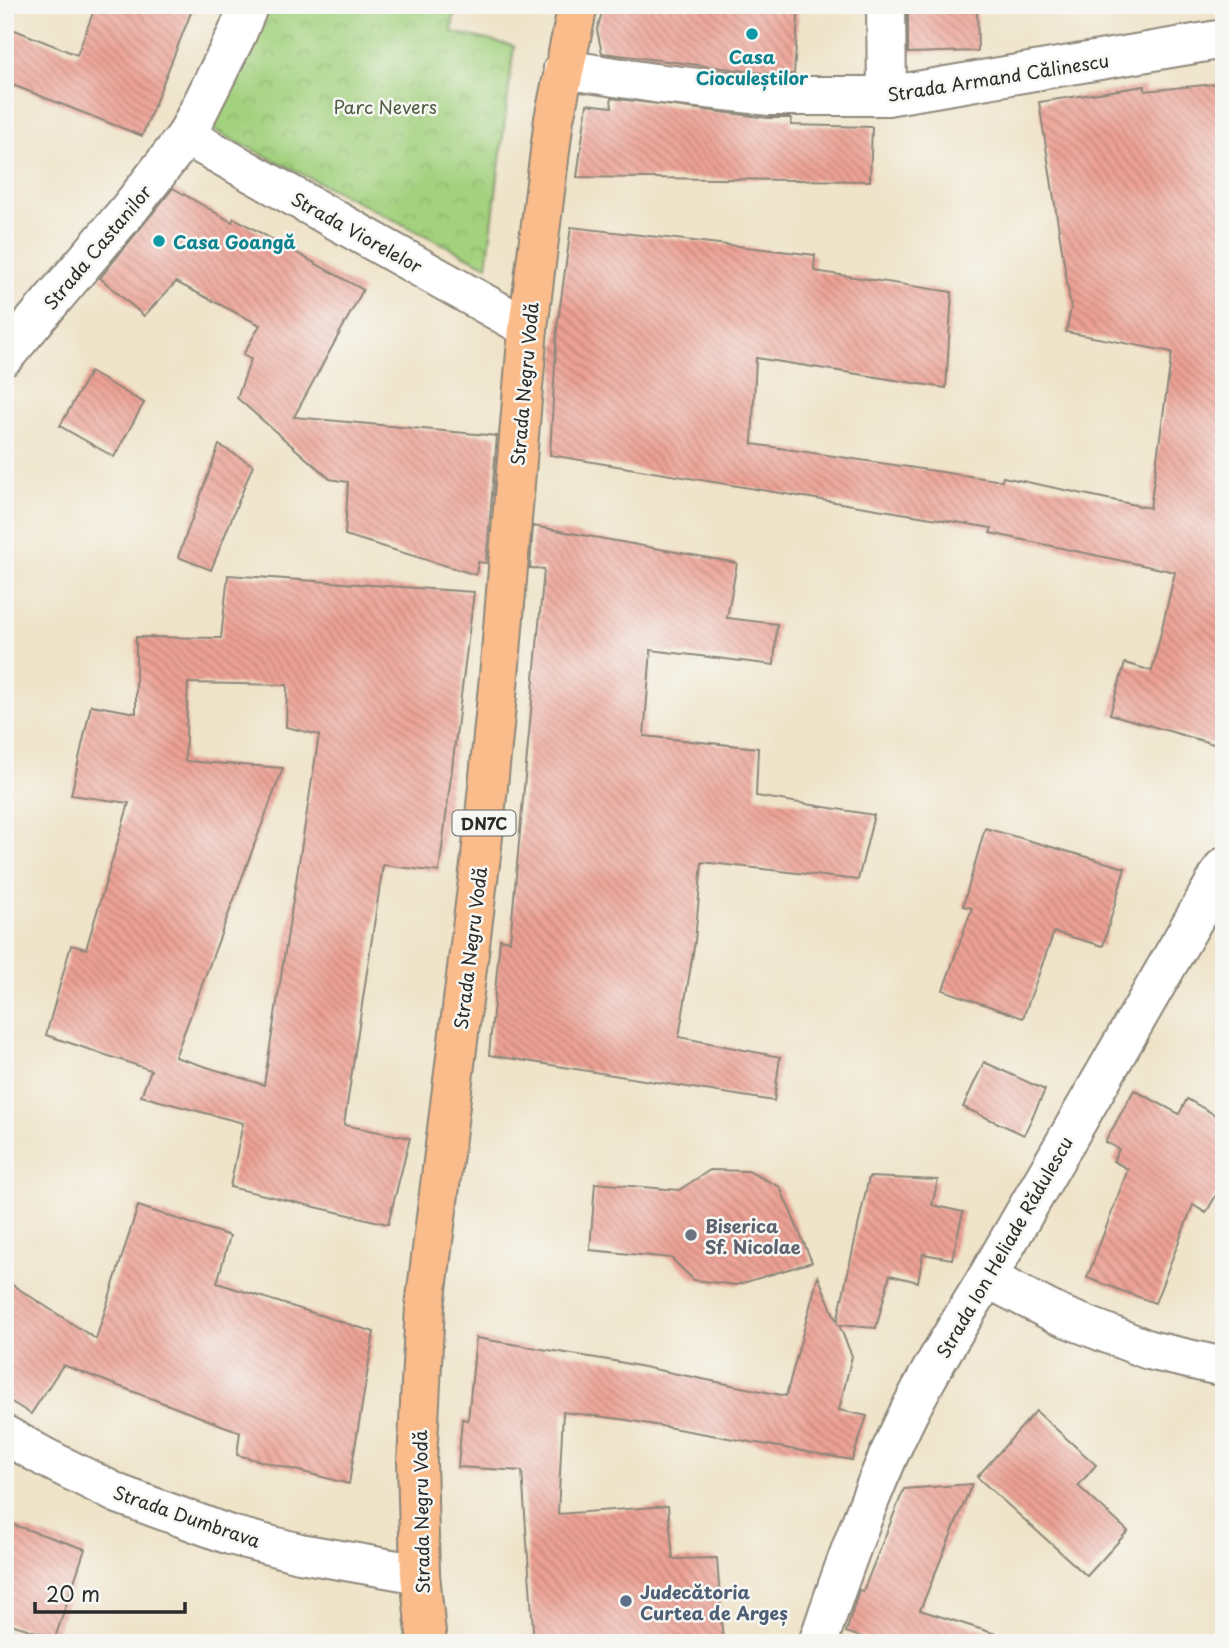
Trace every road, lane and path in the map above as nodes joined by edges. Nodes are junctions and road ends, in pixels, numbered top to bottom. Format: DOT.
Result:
graph roads {
  1 [pos="249,5"];
  2 [pos="578,5"];
  3 [pos="886,5"];
  4 [pos="1224,39"];
  5 [pos="563,69"];
  6 [pos="887,96"];
  7 [pos="186,136"];
  8 [pos="528,328"];
  9 [pos="5,356"];
  10 [pos="1224,867"];
  11 [pos="987,1278"];
  12 [pos="1224,1364"];
  13 [pos="5,1435"];
  14 [pos="421,1574"];
  15 [pos="427,1643"];
  16 [pos="818,1643"];
  1 -- 7 [label="street, Strada Castanilor"];
  2 -- 5 [label="main road, Strada Negru Vodă / DN7C"];
  3 -- 6 [label="street"];
  4 -- 6 [label="street, Strada Armand Călinescu"];
  5 -- 6 [label="street, Strada Armand Călinescu"];
  5 -- 8 [label="main road, Strada Negru Vodă / DN7C"];
  7 -- 8 [label="street, Strada Viorelelor"];
  7 -- 9 [label="street, Strada Castanilor"];
  8 -- 14 [label="main road, Strada Negru Vodă / DN7C"];
  10 -- 11 [label="street, Strada Ion Heliade Rădulescu"];
  11 -- 12 [label="street"];
  11 -- 16 [label="street, Strada Ion Heliade Rădulescu"];
  13 -- 14 [label="street, Strada Dumbrava"];
  14 -- 15 [label="main road, Strada Negru Vodă / DN7C"];
}
